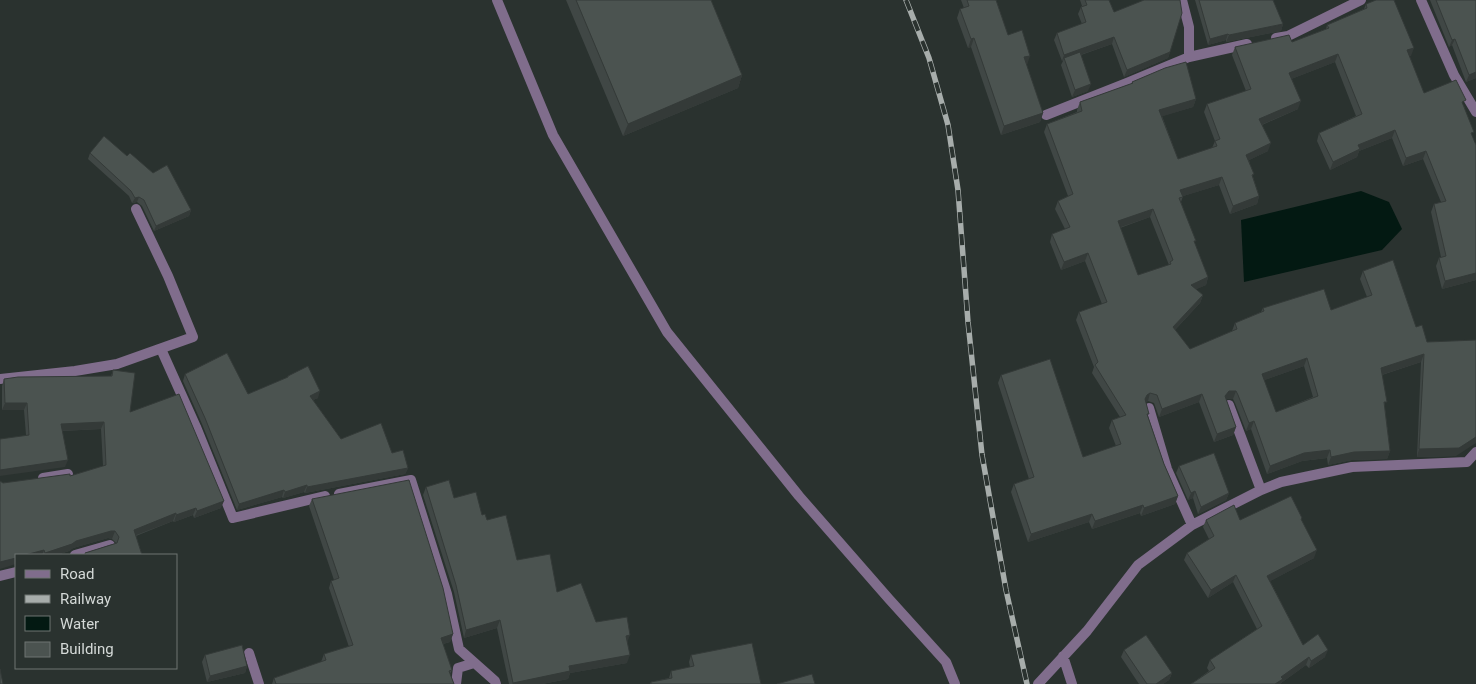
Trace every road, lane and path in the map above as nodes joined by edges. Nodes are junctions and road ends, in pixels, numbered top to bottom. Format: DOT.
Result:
graph roads {
  1 [pos="497,0"];
  2 [pos="1182,0"];
  3 [pos="1361,0"];
  4 [pos="1422,0"];
  5 [pos="1189,57"];
  6 [pos="1476,112"];
  7 [pos="1046,115"];
  8 [pos="136,209"];
  9 [pos="161,349"];
  10 [pos="0,379"];
  11 [pos="1229,405"];
  12 [pos="1149,408"];
  13 [pos="1476,452"];
  14 [pos="68,474"];
  15 [pos="34,479"];
  16 [pos="1262,490"];
  17 [pos="1192,525"];
  18 [pos="110,545"];
  19 [pos="78,554"];
  20 [pos="15,572"];
  21 [pos="0,576"];
  22 [pos="249,653"];
  23 [pos="1063,656"];
  24 [pos="474,663"];
  25 [pos="259,684"];
  26 [pos="456,684"];
  27 [pos="496,684"];
  28 [pos="955,684"];
  29 [pos="1038,684"];
  30 [pos="1072,684"];
  1 -- 28 [label="street"];
  2 -- 5 [label="street"];
  3 -- 5 [label="street"];
  4 -- 6 [label="street"];
  5 -- 7 [label="street"];
  8 -- 9 [label="street"];
  9 -- 10 [label="street"];
  9 -- 24 [label="street"];
  11 -- 16 [label="street"];
  12 -- 17 [label="street"];
  13 -- 16 [label="street"];
  14 -- 15 [label="street"];
  16 -- 17 [label="street"];
  17 -- 23 [label="street"];
  18 -- 19 [label="street"];
  20 -- 21 [label="street"];
  22 -- 25 [label="street"];
  23 -- 29 [label="street"];
  23 -- 30 [label="street"];
  24 -- 26 [label="street"];
  24 -- 27 [label="street"];
}
